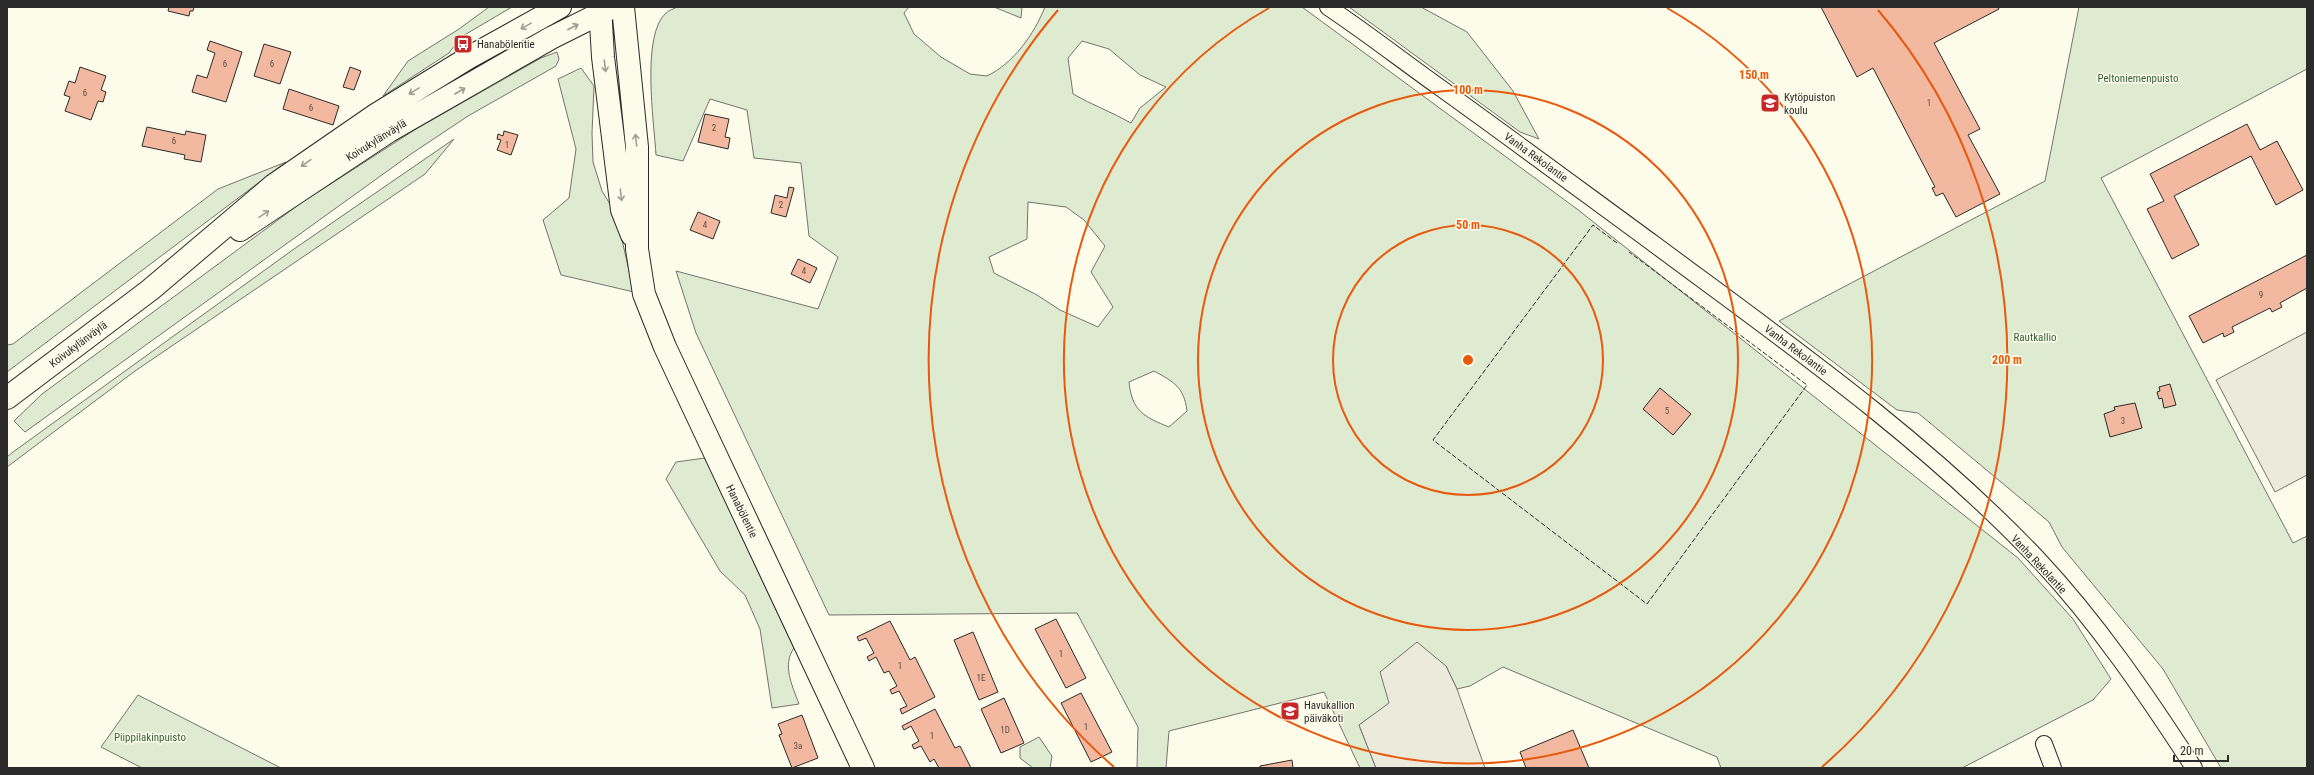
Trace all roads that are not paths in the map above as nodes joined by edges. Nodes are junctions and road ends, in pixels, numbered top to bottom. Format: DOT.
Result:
graph roads {
  1 [pos="560,7"];
  2 [pos="623,7"];
  3 [pos="1328,7"];
  4 [pos="604,9"];
  5 [pos="637,249"];
  6 [pos="150,290"];
  7 [pos="7,398"];
  8 [pos="2044,744"];
  9 [pos="863,768"];
  10 [pos="2054,768"];
  11 [pos="2194,768"];
  1 -- 6 [label="main road, Koivukylänväylä, one-way"];
  5 -- 2 [label="main road, Hanabölentie, one-way"];
  3 -- 11 [label="street, Vanha Rekolantie"];
  4 -- 5 [label="main road, Hanabölentie, one-way"];
  6 -- 4 [label="main road, Koivukylänväylä, one-way"];
  5 -- 9 [label="main road, Hanabölentie"];
  6 -- 7 [label="main road, Koivukylänväylä"];
  8 -- 10 [label="street"];
}
